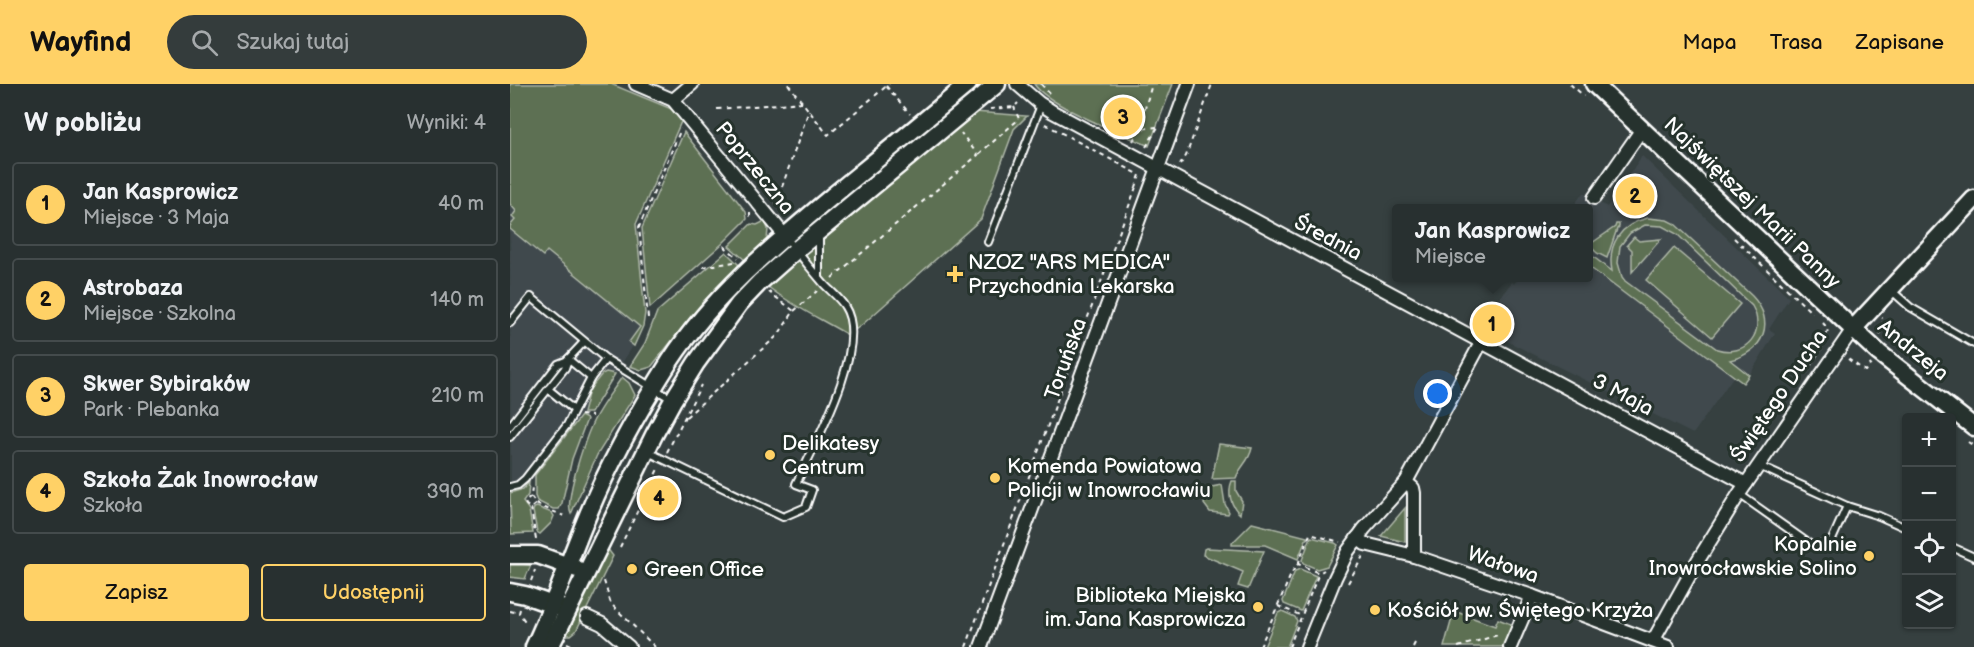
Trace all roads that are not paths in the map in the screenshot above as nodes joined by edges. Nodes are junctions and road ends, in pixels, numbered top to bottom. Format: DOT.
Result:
graph roads {
  1 [pos="636,84"];
  2 [pos="692,84"];
  3 [pos="968,84"];
  4 [pos="997,84"];
  5 [pos="1017,84"];
  6 [pos="1189,84"];
  7 [pos="1594,84"];
  8 [pos="673,100"];
  9 [pos="1041,104"];
  10 [pos="1642,129"];
  11 [pos="1158,168"];
  12 [pos="1594,198"];
  13 [pos="1974,199"];
  14 [pos="819,231"];
  15 [pos="785,236"];
  16 [pos="988,242"];
  17 [pos="796,250"];
  18 [pos="819,278"];
  19 [pos="1890,289"];
  20 [pos="510,323"];
  21 [pos="1853,329"];
  22 [pos="1482,341"];
  23 [pos="584,342"];
  24 [pos="1974,344"];
  25 [pos="568,359"];
  26 [pos="606,360"];
  27 [pos="591,378"];
  28 [pos="548,389"];
  29 [pos="654,389"];
  30 [pos="673,400"];
  31 [pos="574,410"];
  32 [pos="1973,425"];
  33 [pos="510,426"];
  34 [pos="510,437"];
  35 [pos="646,451"];
  36 [pos="1759,466"];
  37 [pos="1406,482"];
  38 [pos="510,487"];
  39 [pos="1743,489"];
  40 [pos="1847,506"];
  41 [pos="1902,526"];
  42 [pos="1357,538"];
  43 [pos="1956,549"];
  44 [pos="510,555"];
  45 [pos="1414,556"];
  46 [pos="1974,557"];
  47 [pos="567,565"];
  48 [pos="586,573"];
  49 [pos="510,592"];
  50 [pos="1532,596"];
  51 [pos="560,608"];
  52 [pos="587,617"];
  53 [pos="1659,645"];
  54 [pos="534,647"];
  55 [pos="550,647"];
  56 [pos="629,647"];
  57 [pos="981,647"];
  58 [pos="1307,647"];
  59 [pos="1510,647"];
  1 -- 8 [label="street, Poprzeczna"];
  2 -- 8 [label="street"];
  3 -- 15 [label="main road"];
  4 -- 14 [label="main road"];
  5 -- 9 [label="street, Średnia"];
  6 -- 11 [label="street, Toruńska"];
  7 -- 10 [label="main road, Najświętszej Marii Panny"];
  8 -- 15 [label="street, Poprzeczna"];
  9 -- 11 [label="street, Średnia"];
  9 -- 16 [label="lane"];
  10 -- 12 [label="street"];
  10 -- 21 [label="main road, Najświętszej Marii Panny"];
  11 -- 22 [label="street, Średnia"];
  11 -- 57 [label="street, Toruńska"];
  13 -- 19 [label="main road, Świętego Ducha"];
  14 -- 17 [label="main road"];
  14 -- 18 [label="lane"];
  15 -- 17 [label="lane"];
  15 -- 29 [label="main road"];
  17 -- 18 [label="lane"];
  17 -- 30 [label="main road"];
  18 -- 35 [label="lane"];
  19 -- 21 [label="main road, Świętego Ducha"];
  19 -- 24 [label="lane"];
  20 -- 23 [label="lane"];
  21 -- 32 [label="main road, Andrzeja"];
  21 -- 36 [label="street, Świętego Ducha"];
  22 -- 37 [label="street"];
  22 -- 39 [label="street, 3 Maja"];
  23 -- 25 [label="lane"];
  23 -- 26 [label="lane"];
  25 -- 27 [label="lane"];
  25 -- 28 [label="lane"];
  25 -- 33 [label="lane"];
  26 -- 27 [label="lane"];
  26 -- 29 [label="lane"];
  27 -- 31 [label="lane"];
  28 -- 31 [label="lane"];
  28 -- 34 [label="lane"];
  29 -- 30 [label="lane"];
  29 -- 47 [label="main road"];
  30 -- 35 [label="main road"];
  31 -- 38 [label="lane"];
  35 -- 48 [label="main road"];
  36 -- 39 [label="street, Świętego Ducha"];
  36 -- 40 [label="lane"];
  37 -- 42 [label="street"];
  37 -- 45 [label="street"];
  39 -- 40 [label="lane"];
  39 -- 53 [label="street, Świętego Ducha"];
  40 -- 41 [label="lane"];
  42 -- 45 [label="street, Wałowa"];
  42 -- 58 [label="street"];
  43 -- 46 [label="lane"];
  44 -- 47 [label="main road"];
  45 -- 50 [label="street, Wałowa"];
  47 -- 48 [label="main road"];
  47 -- 51 [label="main road"];
  48 -- 51 [label="main road"];
  49 -- 51 [label="main road"];
  50 -- 53 [label="street, Wałowa"];
  50 -- 59 [label="street"];
  51 -- 54 [label="main road"];
  51 -- 55 [label="main road"];
  52 -- 56 [label="street"];
}
